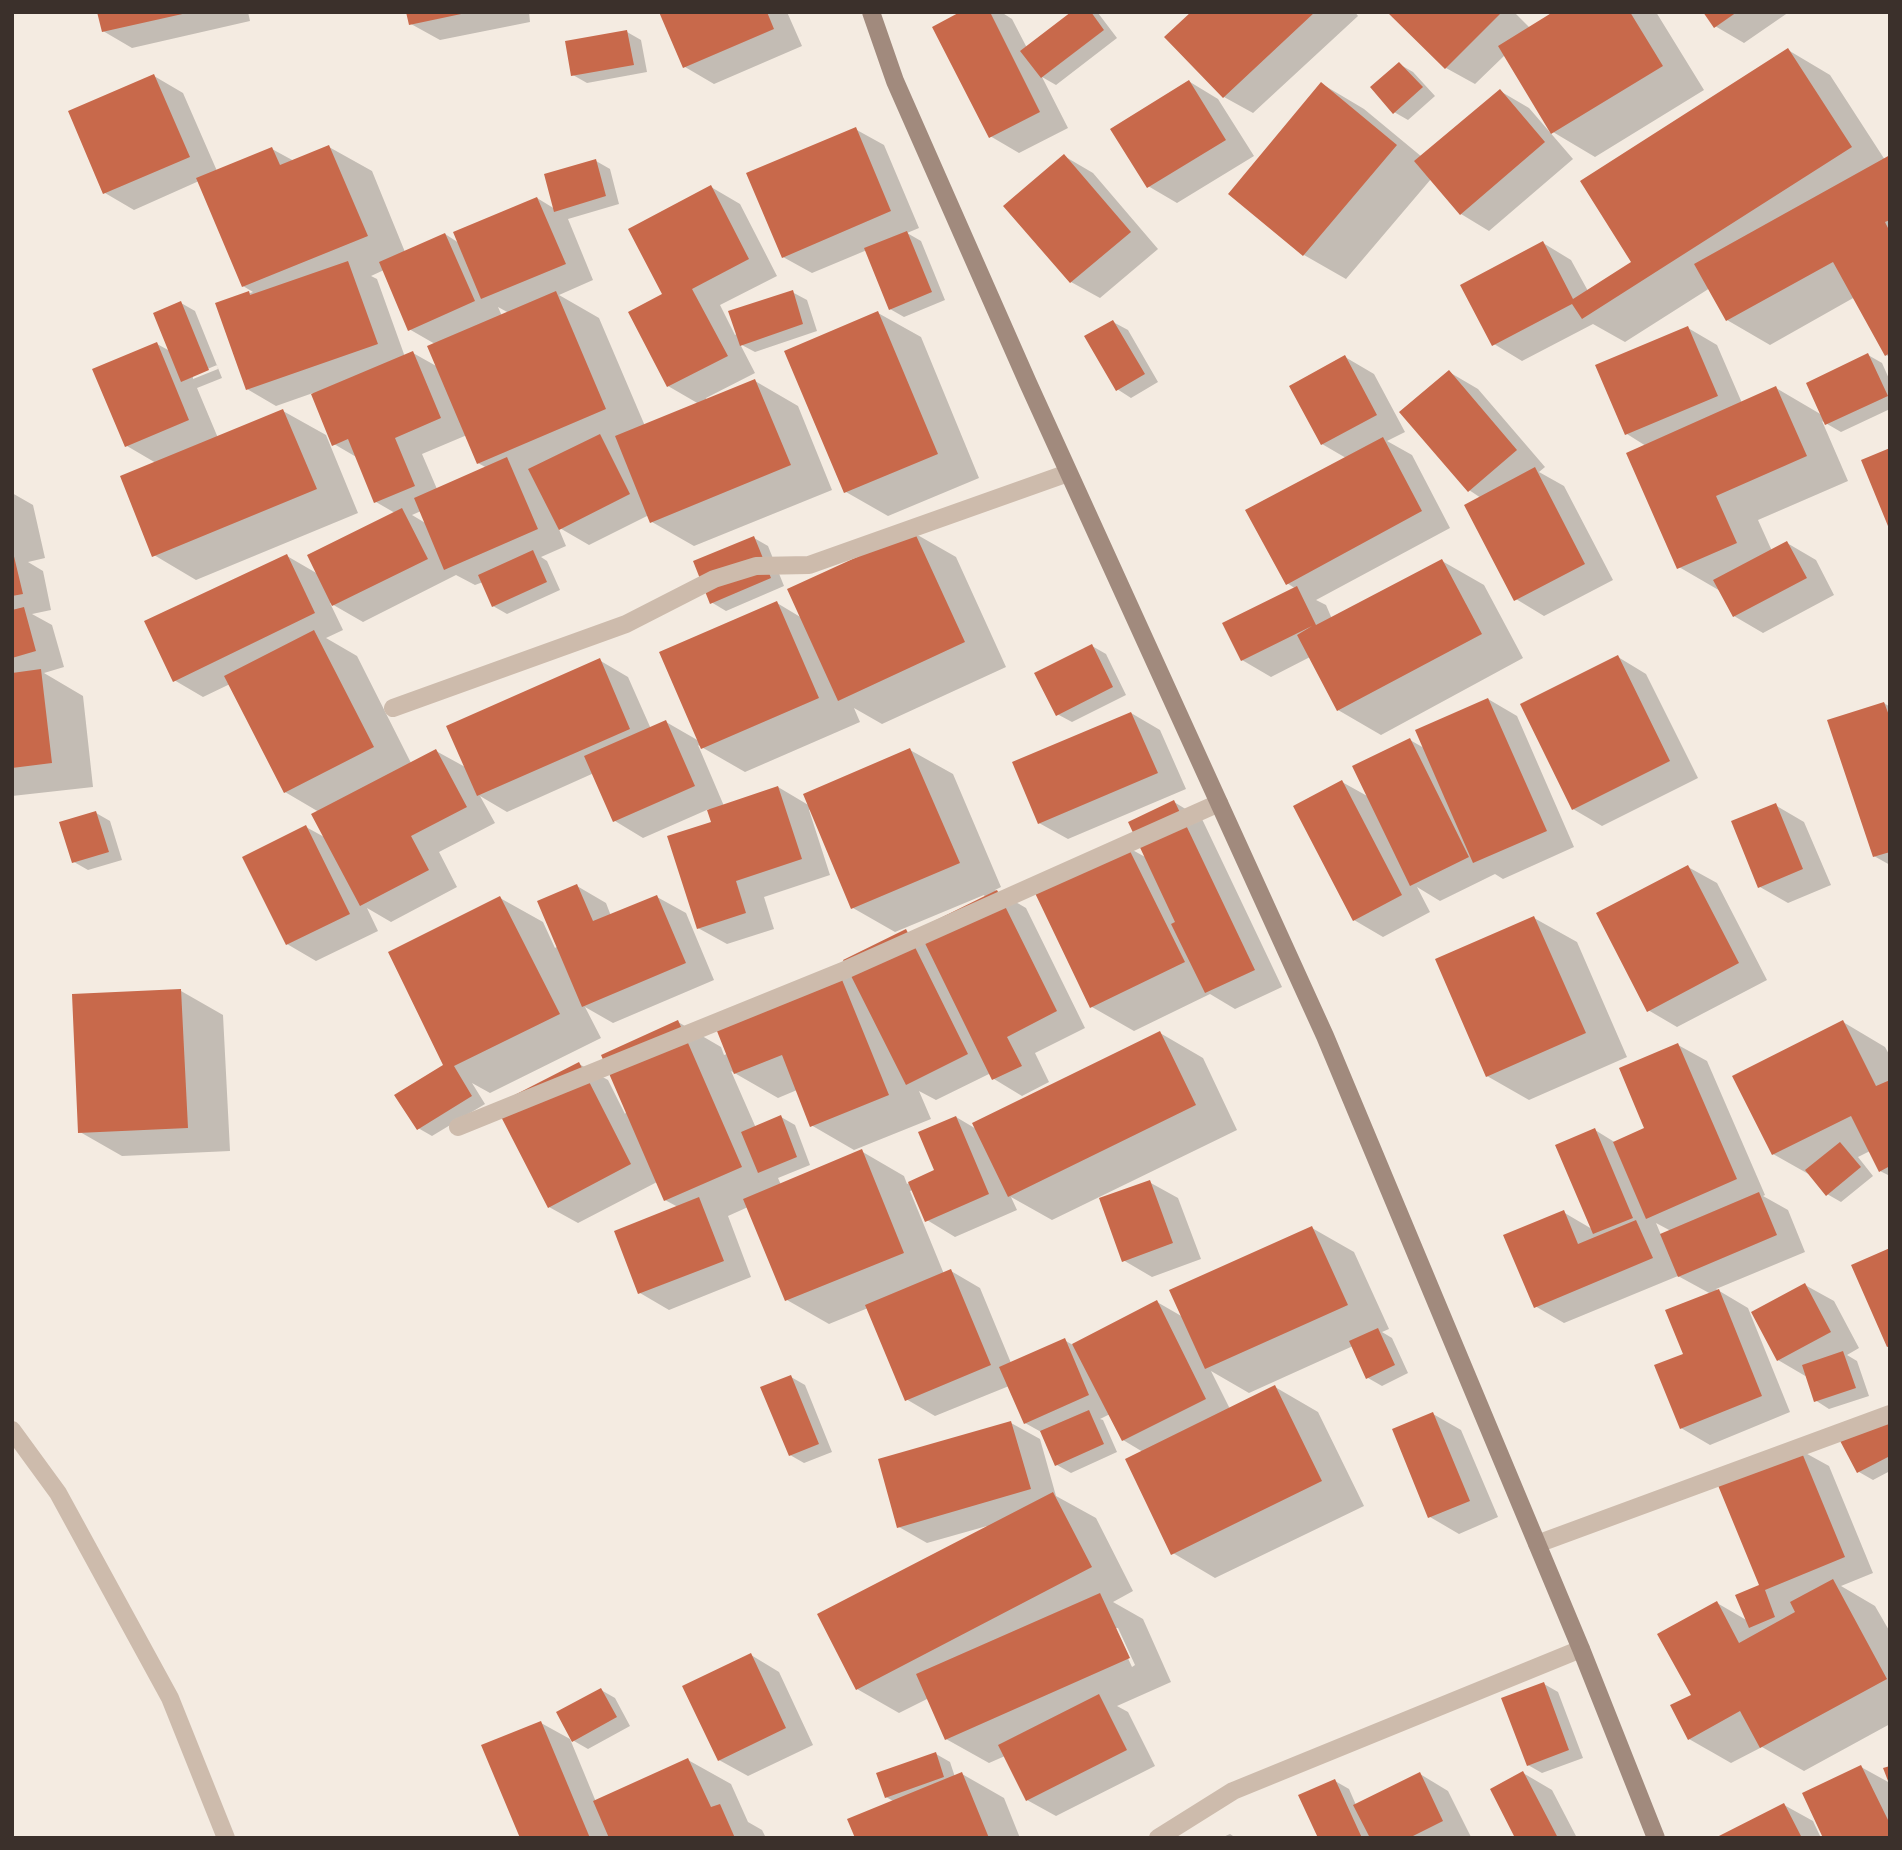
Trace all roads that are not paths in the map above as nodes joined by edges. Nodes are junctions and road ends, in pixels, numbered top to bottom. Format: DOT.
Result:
graph roads {
  1 [pos="871,12"];
  2 [pos="1068,473"];
  3 [pos="393,708"];
  4 [pos="1219,803"];
  5 [pos="458,1127"];
  6 [pos="1890,1414"];
  7 [pos="12,1430"];
  8 [pos="1537,1544"];
  9 [pos="1581,1649"];
  10 [pos="226,1838"];
  11 [pos="1158,1838"];
  12 [pos="1656,1838"];
  1 -- 2 [label="street"];
  2 -- 3 [label="street"];
  2 -- 4 [label="street"];
  4 -- 5 [label="street"];
  4 -- 8 [label="street"];
  6 -- 8 [label="street"];
  7 -- 10 [label="street"];
  8 -- 9 [label="street"];
  9 -- 11 [label="street"];
  9 -- 12 [label="street"];
}
